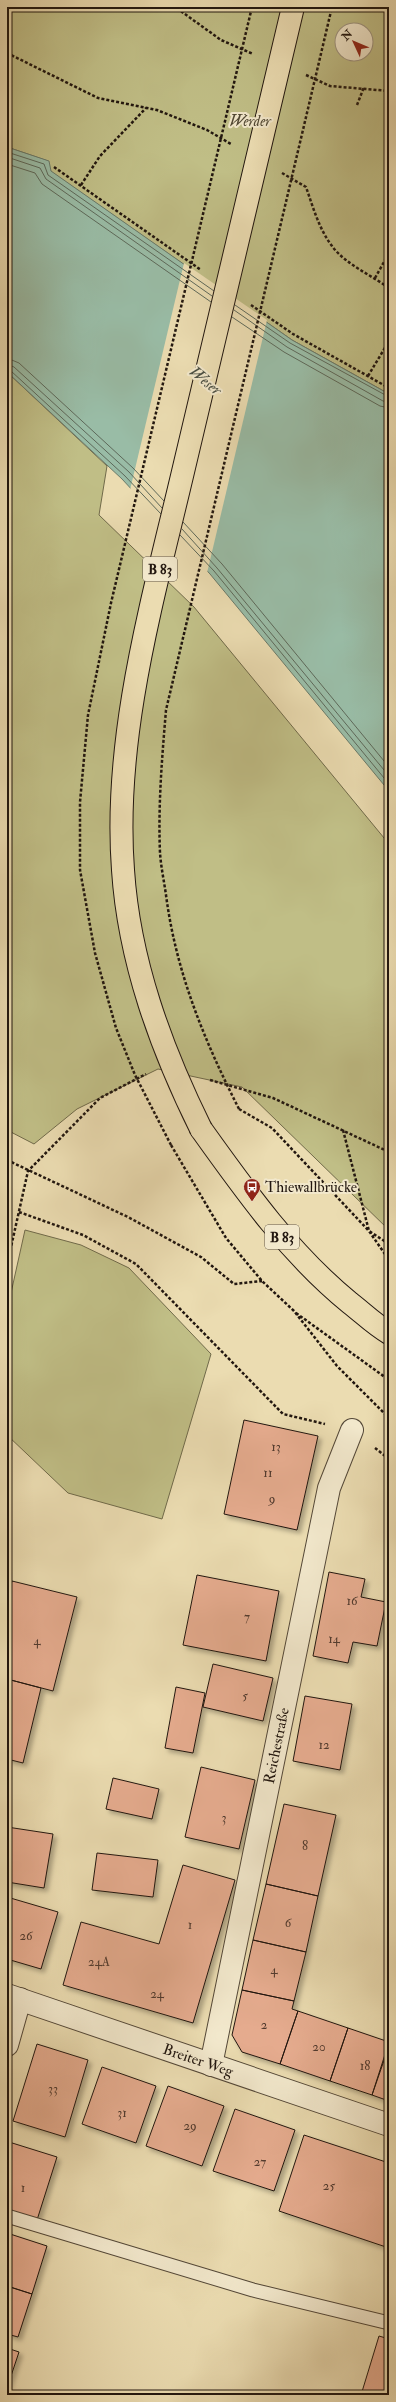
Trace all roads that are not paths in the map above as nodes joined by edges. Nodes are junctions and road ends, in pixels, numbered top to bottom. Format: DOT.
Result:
graph roads {
  1 [pos="293,7"];
  2 [pos="389,1333"];
  3 [pos="352,1430"];
  4 [pos="14,1997"];
  5 [pos="7,2045"];
  6 [pos="211,2065"];
  7 [pos="389,2125"];
  8 [pos="7,2216"];
  9 [pos="389,2323"];
  1 -- 2 [label="main road, B 83, bridge"];
  3 -- 6 [label="street, Reichestraße"];
  4 -- 5 [label="street"];
  4 -- 6 [label="street, Breiter Weg"];
  6 -- 7 [label="street, Breiter Weg"];
  8 -- 9 [label="lane"];
}
